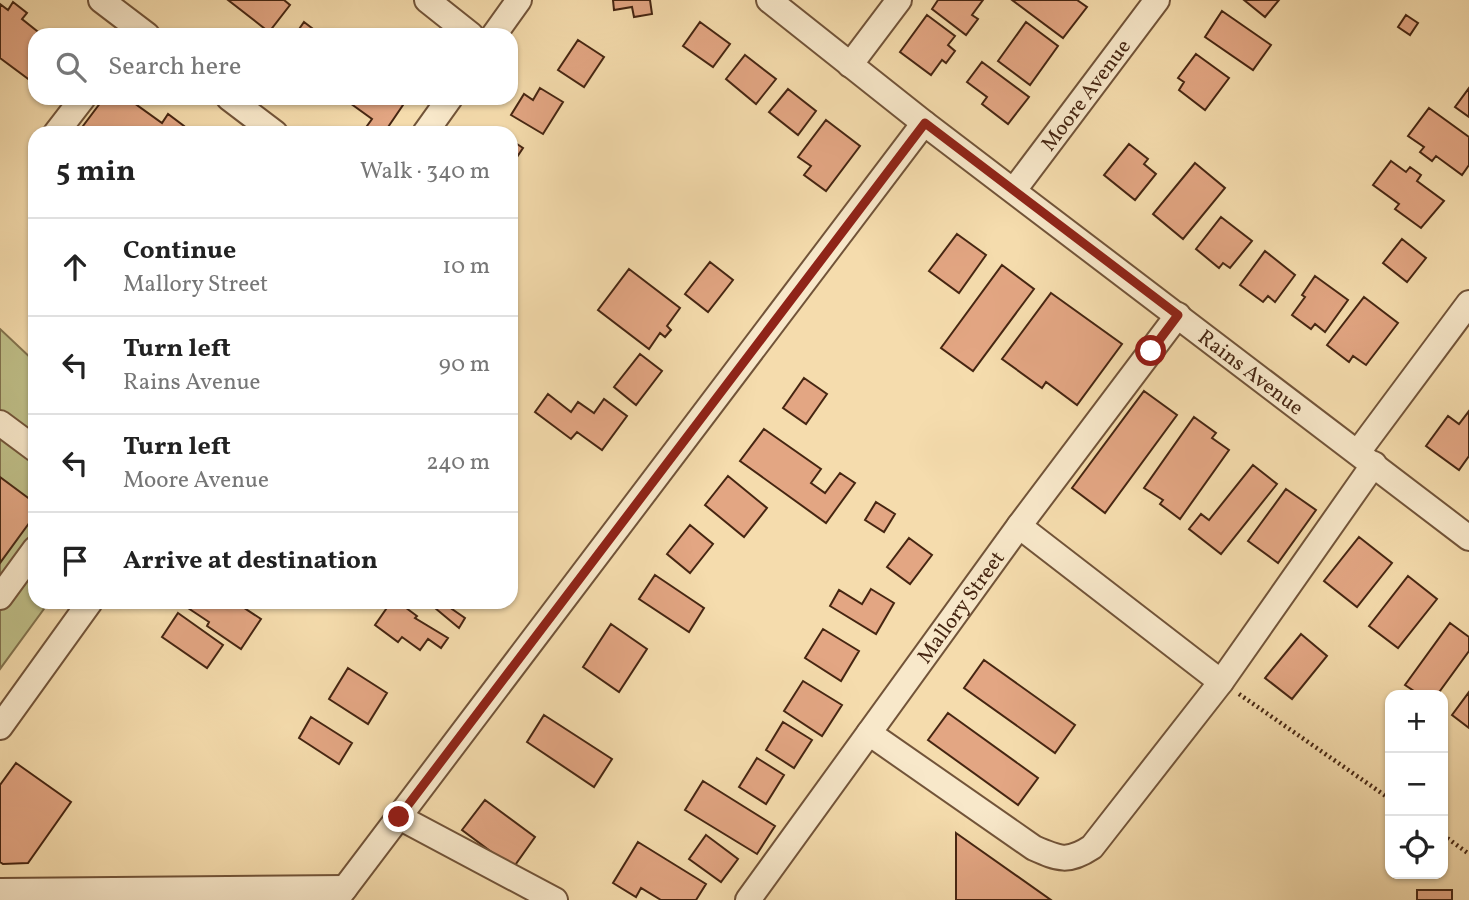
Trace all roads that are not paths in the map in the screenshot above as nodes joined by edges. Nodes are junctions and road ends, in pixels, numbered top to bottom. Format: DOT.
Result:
graph roads {
  1 [pos="102,0"];
  2 [pos="427,0"];
  3 [pos="519,0"];
  4 [pos="769,0"];
  5 [pos="899,0"];
  6 [pos="1157,0"];
  7 [pos="133,28"];
  8 [pos="462,28"];
  9 [pos="499,28"];
  10 [pos="850,65"];
  11 [pos="78,105"];
  12 [pos="238,105"];
  13 [pos="445,105"];
  14 [pos="925,123"];
  15 [pos="61,126"];
  16 [pos="266,126"];
  17 [pos="430,126"];
  18 [pos="1014,190"];
  19 [pos="1469,303"];
  20 [pos="1178,315"];
  21 [pos="0,423"];
  22 [pos="28,444"];
  23 [pos="1366,458"];
  24 [pos="1019,526"];
  25 [pos="1469,538"];
  26 [pos="28,559"];
  27 [pos="0,597"];
  28 [pos="85,609"];
  29 [pos="1221,682"];
  30 [pos="0,727"];
  31 [pos="869,733"];
  32 [pos="399,817"];
  33 [pos="0,891"];
  34 [pos="341,894"];
  35 [pos="555,900"];
  36 [pos="748,900"];
  1 -- 7 [label="street"];
  2 -- 8 [label="street"];
  3 -- 9 [label="street"];
  4 -- 10 [label="street, Rains Avenue"];
  5 -- 10 [label="street"];
  6 -- 18 [label="street, Moore Avenue"];
  10 -- 14 [label="street, Rains Avenue"];
  11 -- 15 [label="street"];
  12 -- 16 [label="street"];
  13 -- 17 [label="street"];
  14 -- 18 [label="street, Rains Avenue"];
  14 -- 32 [label="street"];
  18 -- 20 [label="street, Rains Avenue"];
  19 -- 23 [label="street"];
  20 -- 23 [label="street, Rains Avenue"];
  20 -- 24 [label="street, Mallory Street"];
  21 -- 22 [label="street"];
  23 -- 25 [label="street, Rains Avenue"];
  23 -- 29 [label="street"];
  24 -- 29 [label="street"];
  24 -- 31 [label="street, Mallory Street"];
  26 -- 27 [label="street"];
  28 -- 30 [label="street"];
  29 -- 31 [label="street"];
  31 -- 36 [label="street, Mallory Street"];
  32 -- 34 [label="street"];
  32 -- 35 [label="street"];
  33 -- 34 [label="street"];
}
